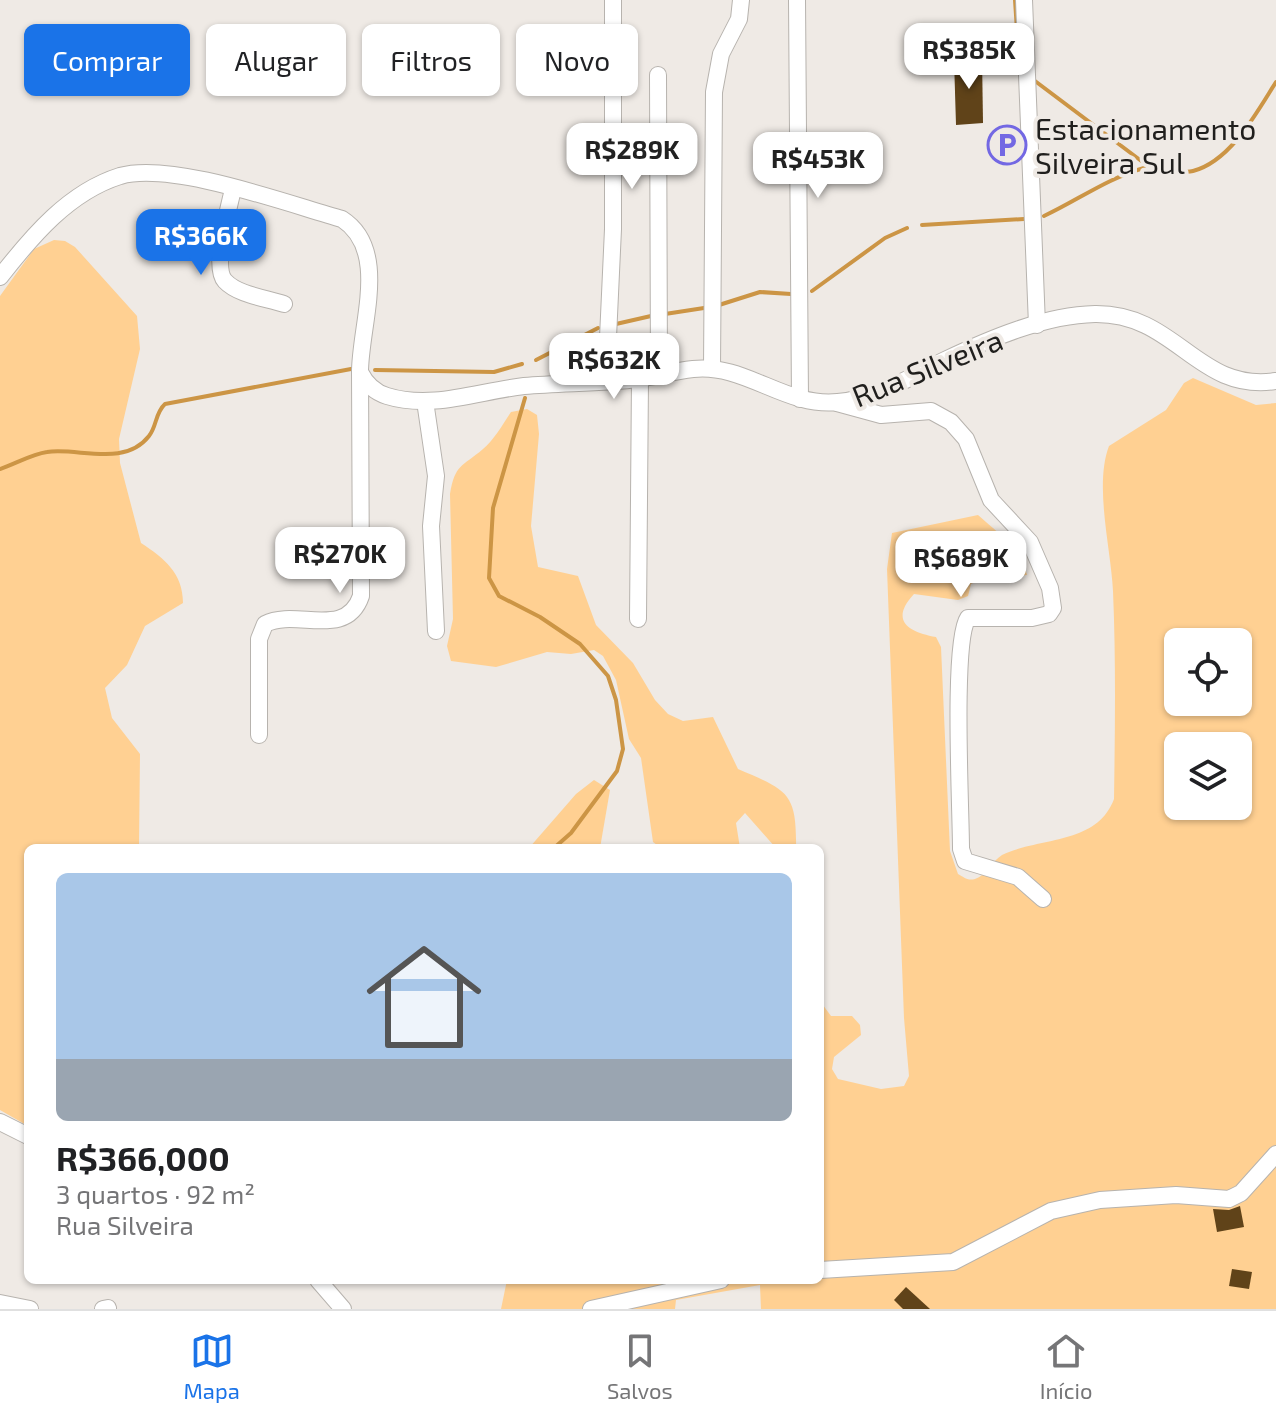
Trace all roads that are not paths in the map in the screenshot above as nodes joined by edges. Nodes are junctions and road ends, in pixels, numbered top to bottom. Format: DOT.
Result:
graph roads {
  1 [pos="613,0"];
  2 [pos="741,0"];
  3 [pos="797,0"];
  4 [pos="1024,0"];
  5 [pos="658,75"];
  6 [pos="233,189"];
  7 [pos="0,277"];
  8 [pos="284,304"];
  9 [pos="1037,325"];
  10 [pos="712,368"];
  11 [pos="360,372"];
  12 [pos="659,375"];
  13 [pos="640,379"];
  14 [pos="606,381"];
  15 [pos="1276,381"];
  16 [pos="800,399"];
  17 [pos="425,401"];
  18 [pos="837,403"];
  19 [pos="638,619"];
  20 [pos="436,631"];
  21 [pos="259,735"];
  22 [pos="1043,899"];
  23 [pos="0,1122"];
  24 [pos="24,1134"];
  25 [pos="1276,1154"];
  26 [pos="824,1270"];
  27 [pos="321,1284"];
  28 [pos="703,1284"];
  29 [pos="0,1303"];
  30 [pos="30,1309"];
  31 [pos="343,1309"];
  32 [pos="591,1309"];
  1 -- 14 [label="street"];
  2 -- 10 [label="street"];
  3 -- 16 [label="street"];
  4 -- 9 [label="street"];
  5 -- 12 [label="street"];
  6 -- 7 [label="street"];
  6 -- 8 [label="street"];
  6 -- 11 [label="street"];
  9 -- 15 [label="street, Rua Silveira"];
  9 -- 18 [label="street, Rua Silveira"];
  10 -- 12 [label="street, Rua Silveira"];
  10 -- 16 [label="street, Rua Silveira"];
  11 -- 17 [label="street, Rua Silveira"];
  11 -- 21 [label="street"];
  12 -- 13 [label="street, Rua Silveira"];
  13 -- 14 [label="street, Rua Silveira"];
  13 -- 19 [label="street"];
  14 -- 17 [label="street, Rua Silveira"];
  16 -- 18 [label="street, Rua Silveira"];
  17 -- 20 [label="street"];
  18 -- 22 [label="street"];
  23 -- 24 [label="street"];
  25 -- 26 [label="street"];
  27 -- 31 [label="street"];
  28 -- 32 [label="street"];
  29 -- 30 [label="street"];
}
